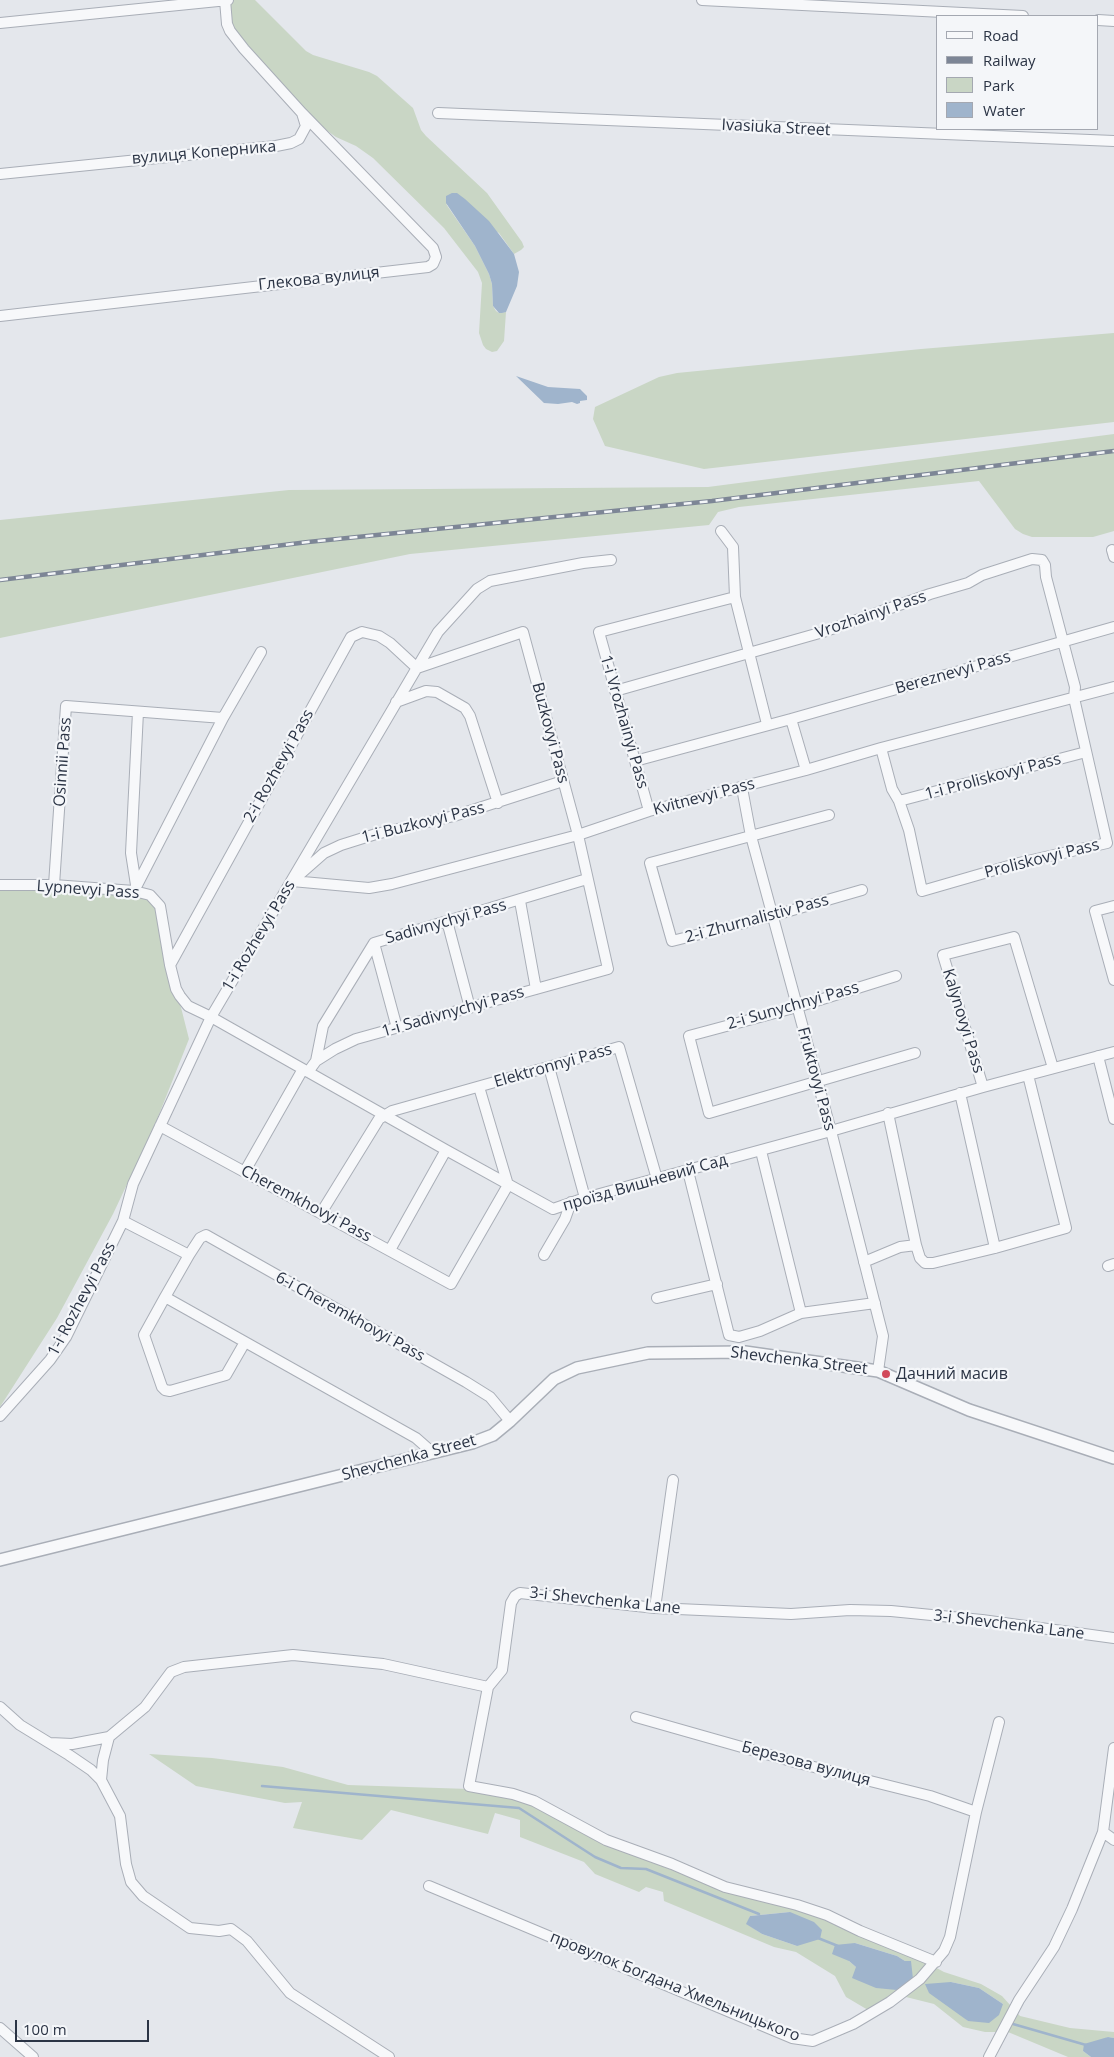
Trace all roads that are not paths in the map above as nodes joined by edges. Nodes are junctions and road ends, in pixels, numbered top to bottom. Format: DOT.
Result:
graph roads {
  1 [pos="226,0"];
  2 [pos="702,0"];
  3 [pos="1003,15"];
  4 [pos="1099,20"];
  5 [pos="1114,21"];
  6 [pos="0,23"];
  7 [pos="302,113"];
  8 [pos="438,113"];
  9 [pos="1114,141"];
  10 [pos="0,174"];
  11 [pos="0,316"];
  12 [pos="721,531"];
  13 [pos="611,560"];
  14 [pos="735,597"];
  15 [pos="1114,627"];
  16 [pos="1063,642"];
  17 [pos="261,652"];
  18 [pos="749,653"];
  19 [pos="417,668"];
  20 [pos="1114,687"];
  21 [pos="615,691"];
  22 [pos="1074,698"];
  23 [pos="396,702"];
  24 [pos="138,712"];
  25 [pos="223,718"];
  26 [pos="791,719"];
  27 [pos="766,724"];
  28 [pos="881,748"];
  29 [pos="1086,752"];
  30 [pos="634,761"];
  31 [pos="806,770"];
  32 [pos="564,781"];
  33 [pos="742,788"];
  34 [pos="899,801"];
  35 [pos="498,803"];
  36 [pos="649,811"];
  37 [pos="829,815"];
  38 [pos="578,835"];
  39 [pos="751,836"];
  40 [pos="587,880"];
  41 [pos="292,881"];
  42 [pos="0,884"];
  43 [pos="54,885"];
  44 [pos="135,888"];
  45 [pos="862,890"];
  46 [pos="520,900"];
  47 [pos="1114,906"];
  48 [pos="772,916"];
  49 [pos="448,921"];
  50 [pos="374,943"];
  51 [pos="170,965"];
  52 [pos="608,969"];
  53 [pos="896,976"];
  54 [pos="1114,980"];
  55 [pos="536,989"];
  56 [pos="797,1007"];
  57 [pos="470,1008"];
  58 [pos="211,1017"];
  59 [pos="397,1028"];
  60 [pos="1114,1052"];
  61 [pos="915,1053"];
  62 [pos="1098,1056"];
  63 [pos="316,1061"];
  64 [pos="549,1067"];
  65 [pos="1053,1068"];
  66 [pos="305,1071"];
  67 [pos="1028,1075"];
  68 [pos="816,1082"];
  69 [pos="479,1087"];
  70 [pos="983,1087"];
  71 [pos="960,1093"];
  72 [pos="888,1113"];
  73 [pos="384,1116"];
  74 [pos="1114,1119"];
  75 [pos="160,1126"];
  76 [pos="831,1131"];
  77 [pos="446,1150"];
  78 [pos="761,1151"];
  79 [pos="245,1171"];
  80 [pos="688,1171"];
  81 [pos="656,1179"];
  82 [pos="508,1185"];
  83 [pos="585,1198"];
  84 [pos="570,1202"];
  85 [pos="321,1213"];
  86 [pos="123,1221"];
  87 [pos="916,1245"];
  88 [pos="995,1248"];
  89 [pos="390,1250"];
  90 [pos="189,1255"];
  91 [pos="544,1256"];
  92 [pos="864,1262"];
  93 [pos="717,1284"];
  94 [pos="165,1297"];
  95 [pos="657,1298"];
  96 [pos="875,1302"];
  97 [pos="801,1313"];
  98 [pos="246,1342"];
  99 [pos="878,1371"];
  100 [pos="0,1416"];
  101 [pos="510,1421"];
  102 [pos="433,1453"];
  103 [pos="1114,1458"];
  104 [pos="672,1480"];
  105 [pos="2,1562"];
  106 [pos="655,1608"];
  107 [pos="1114,1638"];
  108 [pos="488,1687"];
  109 [pos="0,1707"];
  110 [pos="636,1717"];
  111 [pos="999,1722"];
  112 [pos="108,1737"];
  113 [pos="50,1743"];
  114 [pos="1114,1748"];
  115 [pos="101,1780"];
  116 [pos="976,1812"];
  117 [pos="1103,1832"];
  118 [pos="1114,1840"];
  119 [pos="429,1886"];
  120 [pos="936,1962"];
  121 [pos="0,2028"];
  122 [pos="33,2057"];
  123 [pos="389,2057"];
  124 [pos="989,2057"];
  1 -- 6 [label="street"];
  1 -- 7 [label="street"];
  2 -- 3 [label="street"];
  4 -- 5 [label="street"];
  7 -- 10 [label="street, вулиця Коперника"];
  7 -- 11 [label="street, Глекова вулиця"];
  8 -- 9 [label="street, Ivasiuka Street"];
  12 -- 14 [label="street"];
  13 -- 19 [label="street, 1-i Rozhevyi Pass"];
  14 -- 18 [label="street"];
  14 -- 21 [label="street, 1-i Vrozhainyi Pass"];
  15 -- 16 [label="street, Bereznevyi Pass"];
  16 -- 18 [label="street, Vrozhainyi Pass"];
  16 -- 22 [label="street, Proliskovyi Pass"];
  16 -- 26 [label="street, Bereznevyi Pass"];
  17 -- 25 [label="street"];
  18 -- 21 [label="street, Vrozhainyi Pass"];
  18 -- 27 [label="street"];
  19 -- 23 [label="street, 1-i Rozhevyi Pass"];
  19 -- 32 [label="street, Buzkovyi Pass"];
  19 -- 51 [label="street, 2-i Rozhevyi Pass"];
  20 -- 22 [label="street, Kvitnevyi Pass"];
  21 -- 30 [label="street, 1-i Vrozhainyi Pass"];
  22 -- 28 [label="street, Kvitnevyi Pass"];
  22 -- 29 [label="street, Proliskovyi Pass"];
  23 -- 35 [label="street"];
  23 -- 41 [label="street, 1-i Rozhevyi Pass"];
  24 -- 25 [label="street, Osinnii Pass"];
  24 -- 43 [label="street, Osinnii Pass"];
  24 -- 44 [label="street"];
  25 -- 44 [label="street"];
  26 -- 27 [label="street, Bereznevyi Pass"];
  26 -- 31 [label="street"];
  27 -- 30 [label="street, Bereznevyi Pass"];
  28 -- 31 [label="street, Kvitnevyi Pass"];
  28 -- 34 [label="street, Proliskovyi Pass"];
  29 -- 34 [label="street, 1-i Proliskovyi Pass"];
  29 -- 34 [label="street, Proliskovyi Pass"];
  30 -- 36 [label="street, 1-i Vrozhainyi Pass"];
  31 -- 33 [label="street, Kvitnevyi Pass"];
  32 -- 35 [label="street, 1-i Buzkovyi Pass"];
  32 -- 38 [label="street, Buzkovyi Pass"];
  33 -- 36 [label="street, Kvitnevyi Pass"];
  33 -- 39 [label="street, Fruktovyi Pass"];
  35 -- 41 [label="street, 1-i Buzkovyi Pass"];
  36 -- 38 [label="street, Kvitnevyi Pass"];
  37 -- 39 [label="street"];
  38 -- 40 [label="street, Buzkovyi Pass"];
  38 -- 41 [label="street, Kvitnevyi Pass"];
  39 -- 48 [label="street, Fruktovyi Pass"];
  39 -- 48 [label="street, 2-i Zhurnalistiv Pass"];
  40 -- 46 [label="street, Sadivnychyi Pass"];
  40 -- 52 [label="street, Buzkovyi Pass"];
  41 -- 58 [label="street, 1-i Rozhevyi Pass"];
  42 -- 43 [label="street, Lypnevyi Pass"];
  43 -- 44 [label="street, Lypnevyi Pass"];
  44 -- 51 [label="street, Lypnevyi Pass"];
  45 -- 48 [label="street, 2-i Zhurnalistiv Pass"];
  46 -- 49 [label="street, Sadivnychyi Pass"];
  46 -- 55 [label="street"];
  47 -- 54 [label="street"];
  48 -- 56 [label="street, Fruktovyi Pass"];
  49 -- 50 [label="street, Sadivnychyi Pass"];
  49 -- 57 [label="street"];
  50 -- 59 [label="street"];
  50 -- 63 [label="street, Sadivnychyi Pass"];
  51 -- 58 [label="street, Lypnevyi Pass"];
  52 -- 55 [label="street, 1-i Sadivnychyi Pass"];
  53 -- 56 [label="street, 2-i Sunychnyi Pass"];
  55 -- 57 [label="street, 1-i Sadivnychyi Pass"];
  56 -- 68 [label="street, Fruktovyi Pass"];
  56 -- 68 [label="street, 2-i Sunychnyi Pass"];
  57 -- 59 [label="street, 1-i Sadivnychyi Pass"];
  58 -- 66 [label="street, проїзд Вишневий Сад"];
  58 -- 75 [label="street, 1-i Rozhevyi Pass"];
  59 -- 63 [label="street, 1-i Sadivnychyi Pass"];
  60 -- 62 [label="street, проїзд Вишневий Сад"];
  61 -- 68 [label="street"];
  62 -- 65 [label="street, проїзд Вишневий Сад"];
  62 -- 74 [label="street"];
  63 -- 66 [label="street, 1-i Sadivnychyi Pass"];
  64 -- 69 [label="street, Elektronnyi Pass"];
  64 -- 81 [label="street, Elektronnyi Pass"];
  64 -- 83 [label="street"];
  65 -- 67 [label="street, проїзд Вишневий Сад"];
  65 -- 70 [label="street, Kalynovyi Pass"];
  66 -- 73 [label="street, проїзд Вишневий Сад"];
  66 -- 79 [label="street, 1-i Sadivnychyi Pass"];
  67 -- 70 [label="street, проїзд Вишневий Сад"];
  67 -- 88 [label="street"];
  68 -- 76 [label="street, Fruktovyi Pass"];
  69 -- 73 [label="street, Elektronnyi Pass"];
  69 -- 82 [label="street"];
  70 -- 71 [label="street, проїзд Вишневий Сад"];
  71 -- 72 [label="street, проїзд Вишневий Сад"];
  71 -- 88 [label="street"];
  72 -- 76 [label="street, проїзд Вишневий Сад"];
  72 -- 87 [label="street"];
  73 -- 77 [label="street, проїзд Вишневий Сад"];
  73 -- 85 [label="street"];
  75 -- 79 [label="street, Cheremkhovyi Pass"];
  75 -- 86 [label="street, 1-i Rozhevyi Pass"];
  76 -- 78 [label="street, проїзд Вишневий Сад"];
  76 -- 92 [label="street, Fruktovyi Pass"];
  77 -- 82 [label="street, проїзд Вишневий Сад"];
  77 -- 89 [label="street"];
  78 -- 80 [label="street, проїзд Вишневий Сад"];
  78 -- 97 [label="street"];
  79 -- 85 [label="street, Cheremkhovyi Pass"];
  80 -- 81 [label="street, проїзд Вишневий Сад"];
  80 -- 93 [label="street"];
  81 -- 83 [label="street, проїзд Вишневий Сад"];
  82 -- 84 [label="street, проїзд Вишневий Сад"];
  82 -- 89 [label="street, Cheremkhovyi Pass"];
  83 -- 84 [label="street, проїзд Вишневий Сад"];
  84 -- 91 [label="street"];
  85 -- 89 [label="street, Cheremkhovyi Pass"];
  86 -- 90 [label="street"];
  86 -- 100 [label="street, 1-i Rozhevyi Pass"];
  87 -- 88 [label="street"];
  87 -- 92 [label="street"];
  90 -- 94 [label="street, 6-i Cheremkhovyi Pass"];
  90 -- 101 [label="street, 6-i Cheremkhovyi Pass"];
  92 -- 96 [label="street, Fruktovyi Pass"];
  93 -- 95 [label="street"];
  93 -- 97 [label="street"];
  94 -- 98 [label="street"];
  94 -- 98 [label="street, 6-i Cheremkhovyi Pass"];
  96 -- 97 [label="street"];
  96 -- 99 [label="street, Fruktovyi Pass"];
  98 -- 102 [label="street"];
  99 -- 101 [label="street, Shevchenka Street"];
  99 -- 103 [label="street, Shevchenka Street"];
  101 -- 102 [label="street, Shevchenka Street"];
  102 -- 105 [label="street, Shevchenka Street"];
  104 -- 106 [label="street"];
  106 -- 107 [label="street, 3-i Shevchenka Lane"];
  106 -- 108 [label="street, 3-i Shevchenka Lane"];
  108 -- 112 [label="street"];
  108 -- 120 [label="street"];
  109 -- 113 [label="street"];
  110 -- 116 [label="street, Березова вулиця"];
  111 -- 116 [label="street, провулок Богдана Хмельницького"];
  112 -- 113 [label="street"];
  112 -- 115 [label="street"];
  113 -- 115 [label="street"];
  114 -- 117 [label="street"];
  115 -- 123 [label="street"];
  116 -- 120 [label="street, провулок Богдана Хмельницького"];
  117 -- 118 [label="street"];
  117 -- 124 [label="street"];
  119 -- 120 [label="street, провулок Богдана Хмельницького"];
  121 -- 122 [label="street"];
}
